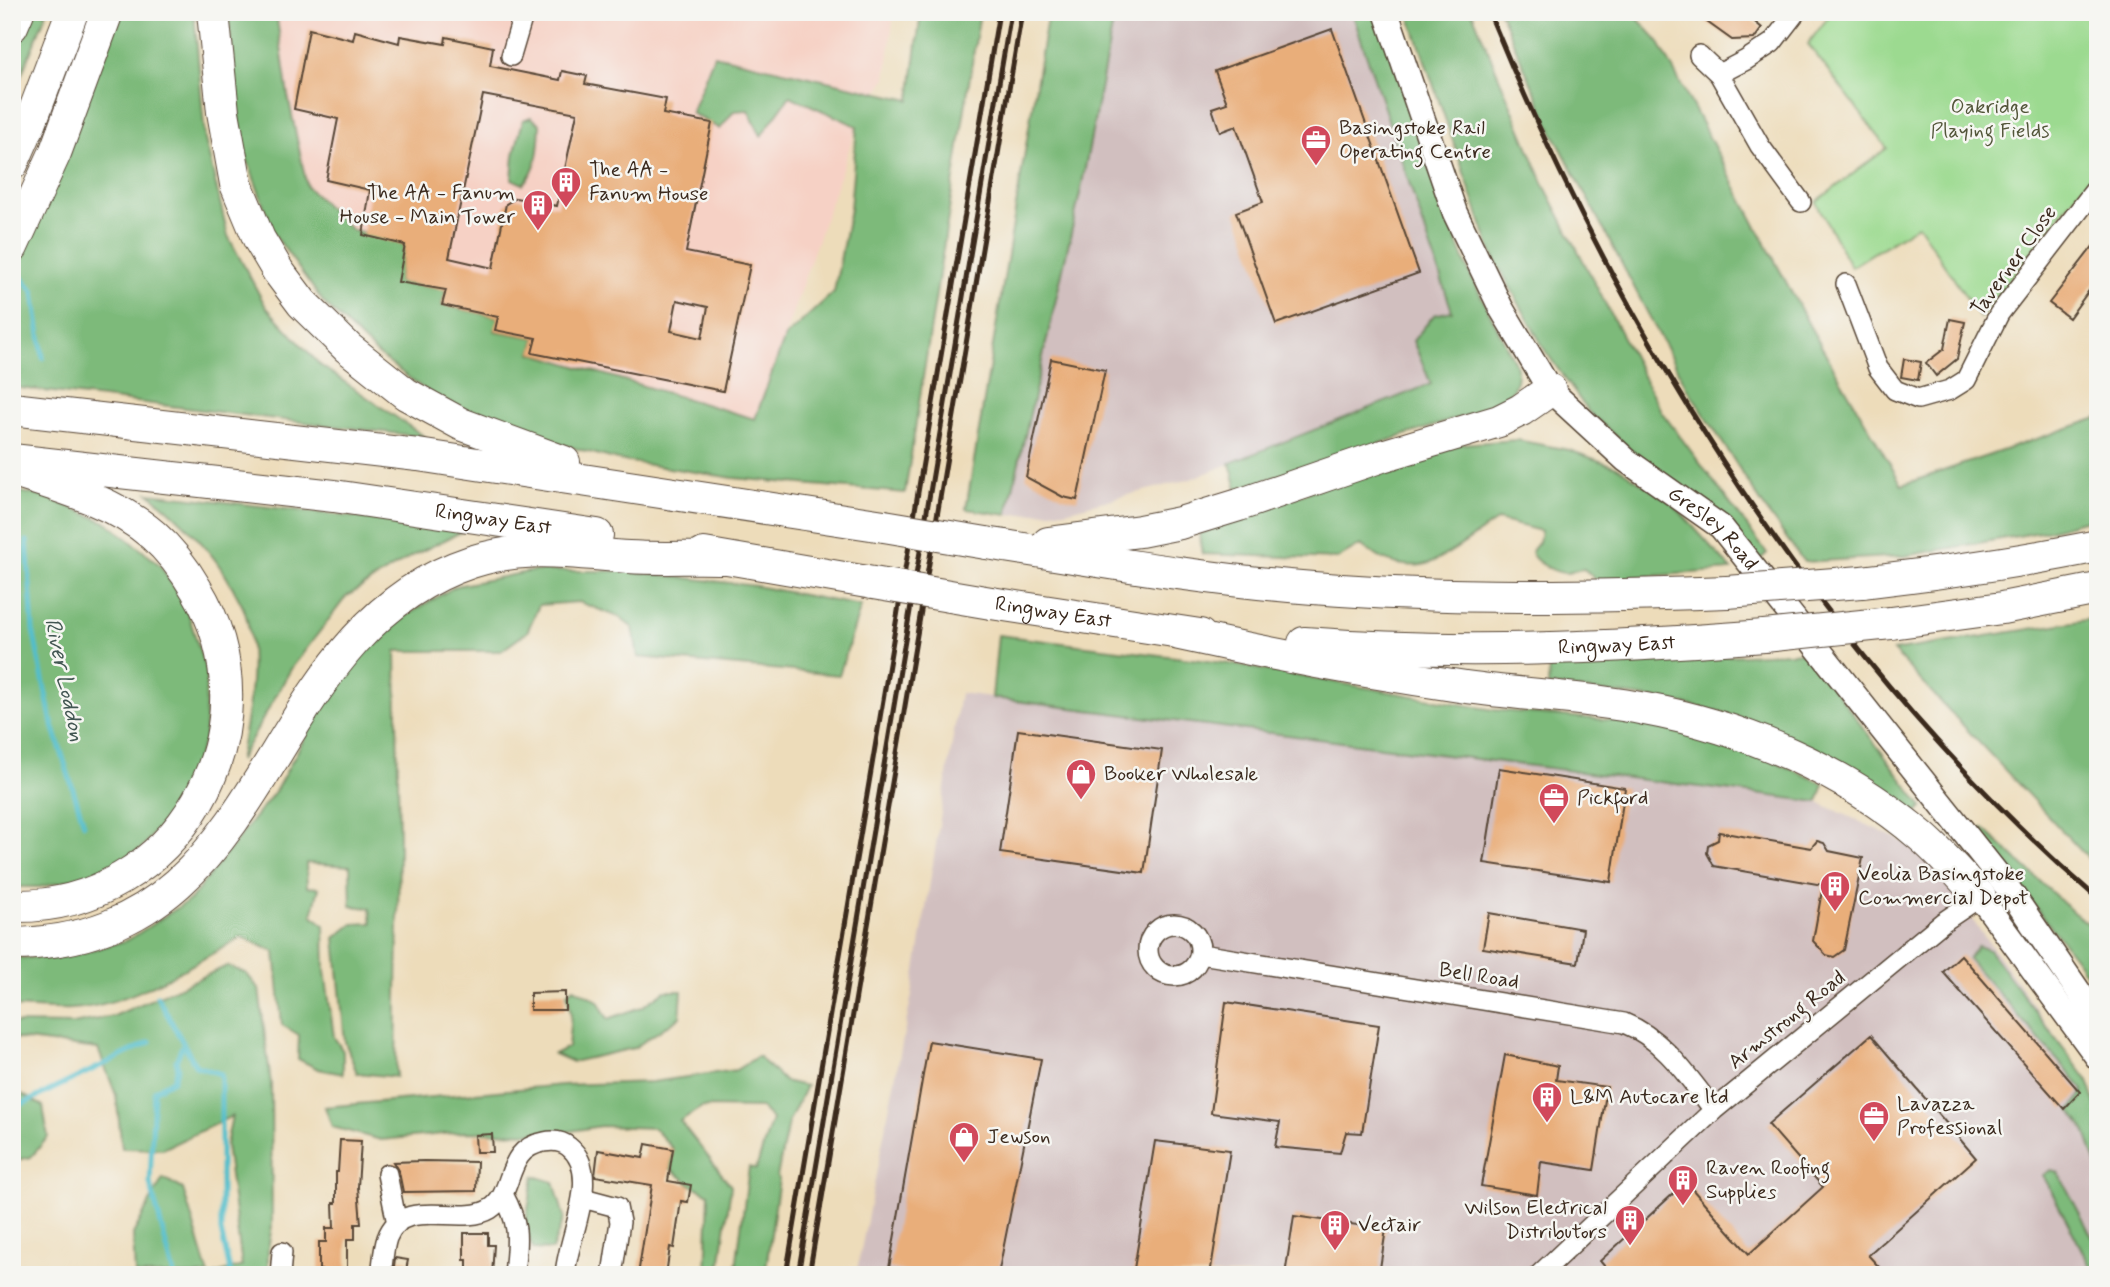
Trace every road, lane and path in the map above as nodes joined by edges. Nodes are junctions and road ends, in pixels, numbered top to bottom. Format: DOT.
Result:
graph roads {
  1 [pos="18,12"];
  2 [pos="72,12"];
  3 [pos="107,12"];
  4 [pos="212,12"];
  5 [pos="524,12"];
  6 [pos="1386,12"];
  7 [pos="1796,12"];
  8 [pos="12,26"];
  9 [pos="1699,55"];
  10 [pos="511,56"];
  11 [pos="1719,74"];
  12 [pos="12,164"];
  13 [pos="2098,186"];
  14 [pos="1801,202"];
  15 [pos="12,247"];
  16 [pos="1846,284"];
  17 [pos="1550,390"];
  18 [pos="12,409"];
  19 [pos="12,460"];
  20 [pos="12,471"];
  21 [pos="642,489"];
  22 [pos="2098,544"];
  23 [pos="995,545"];
  24 [pos="723,558"];
  25 [pos="2098,589"];
  26 [pos="2098,597"];
  27 [pos="2002,608"];
  28 [pos="1179,634"];
  29 [pos="1980,897"];
  30 [pos="12,906"];
  31 [pos="12,944"];
  32 [pos="1201,954"];
  33 [pos="2098,1023"];
  34 [pos="2098,1058"];
  35 [pos="1714,1110"];
  36 [pos="387,1174"];
  37 [pos="503,1194"];
  38 [pos="583,1198"];
  39 [pos="397,1224"];
  40 [pos="282,1252"];
  41 [pos="1540,1274"];
  42 [pos="280,1275"];
  43 [pos="381,1275"];
  44 [pos="514,1275"];
  45 [pos="565,1275"];
  46 [pos="612,1275"];
  1 -- 8 [label="highway"];
  2 -- 12 [label="highway"];
  3 -- 15 [label="highway"];
  4 -- 21 [label="highway"];
  5 -- 10 [label="street"];
  6 -- 17 [label="street, Gresley Road"];
  7 -- 11 [label="street"];
  9 -- 11 [label="street"];
  11 -- 14 [label="street"];
  13 -- 16 [label="street, Taverner Close"];
  17 -- 23 [label="highway"];
  17 -- 33 [label="street, Gresley Road"];
  18 -- 21 [label="highway"];
  19 -- 24 [label="highway, Ringway East"];
  20 -- 30 [label="highway"];
  21 -- 23 [label="highway, bridge"];
  22 -- 23 [label="highway, bridge"];
  24 -- 28 [label="highway, Ringway East, bridge"];
  24 -- 31 [label="highway"];
  25 -- 27 [label="highway, Ringway East"];
  26 -- 27 [label="highway"];
  27 -- 28 [label="highway, Ringway East, bridge"];
  28 -- 29 [label="highway"];
  29 -- 34 [label="street"];
  29 -- 35 [label="street, Armstrong Road"];
  32 -- 35 [label="street, Bell Road"];
  35 -- 41 [label="street, Armstrong Road"];
  36 -- 39 [label="street"];
  37 -- 38 [label="street"];
  37 -- 39 [label="street"];
  37 -- 44 [label="street"];
  38 -- 45 [label="street"];
  38 -- 46 [label="street"];
  39 -- 43 [label="street"];
  40 -- 42 [label="street"];
}
